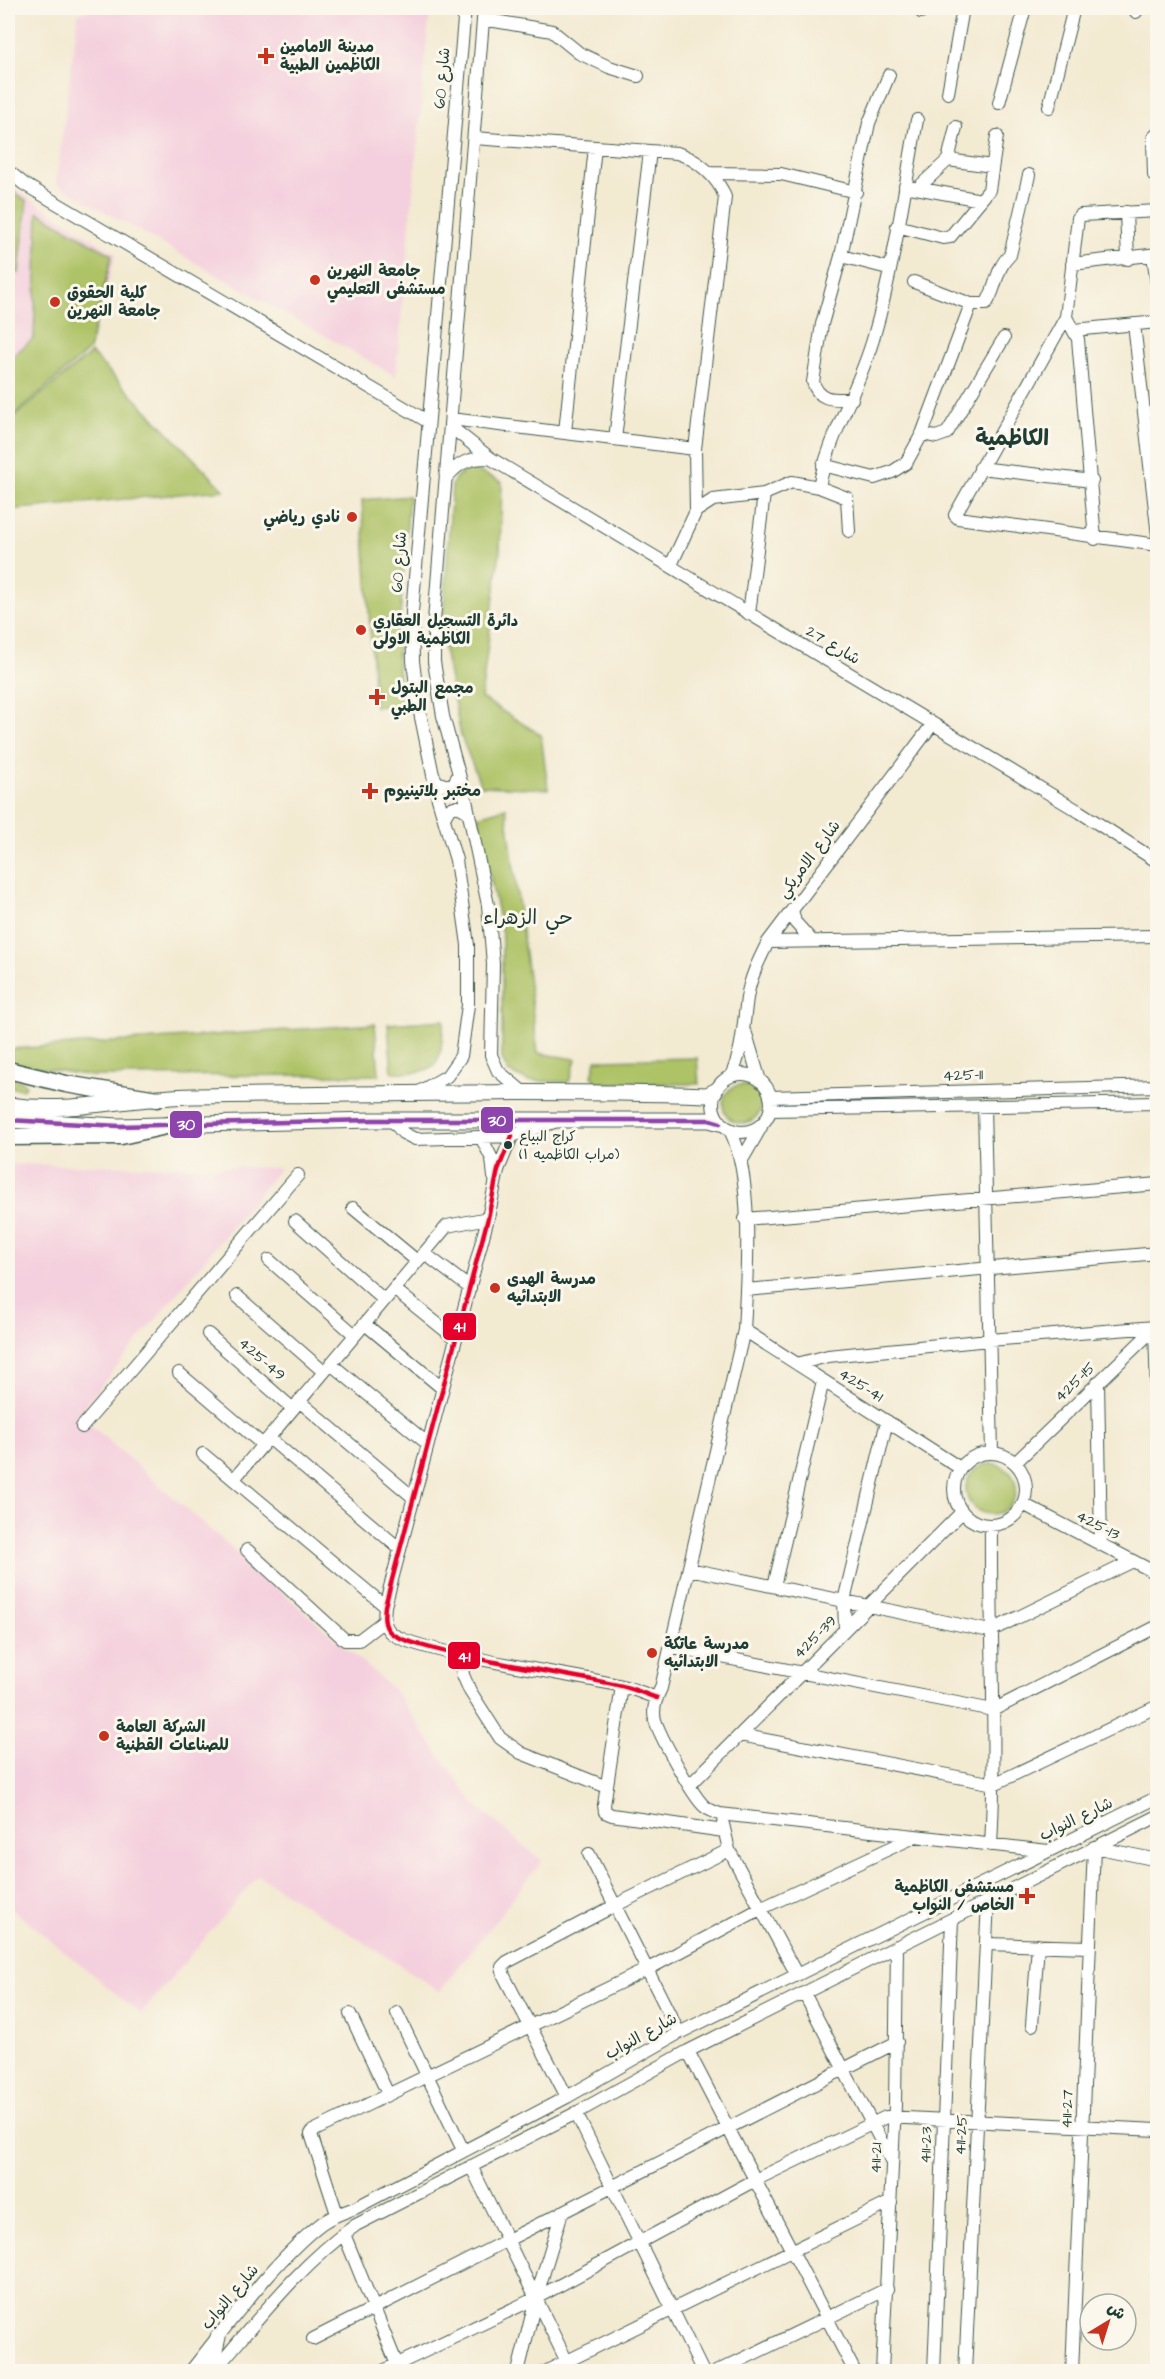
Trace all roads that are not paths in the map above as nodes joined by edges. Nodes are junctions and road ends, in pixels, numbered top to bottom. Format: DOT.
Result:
graph roads {
  1 [pos="465,8"];
  2 [pos="963,8"];
  3 [pos="1025,8"];
  4 [pos="1074,8"];
  5 [pos="484,14"];
  6 [pos="889,75"];
  7 [pos="638,76"];
  8 [pos="948,93"];
  9 [pos="999,103"];
  10 [pos="1048,107"];
  11 [pos="917,120"];
  12 [pos="956,127"];
  13 [pos="1158,133"];
  14 [pos="997,136"];
  15 [pos="474,138"];
  16 [pos="596,147"];
  17 [pos="650,151"];
  18 [pos="948,160"];
  19 [pos="992,166"];
  20 [pos="8,171"];
  21 [pos="709,173"];
  22 [pos="1029,175"];
  23 [pos="1140,175"];
  24 [pos="1156,175"];
  25 [pos="905,186"];
  26 [pos="918,188"];
  27 [pos="856,192"];
  28 [pos="981,200"];
  29 [pos="1126,212"];
  30 [pos="1158,212"];
  31 [pos="897,226"];
  32 [pos="1155,254"];
  33 [pos="841,256"];
  34 [pos="1128,259"];
  35 [pos="1072,264"];
  36 [pos="888,268"];
  37 [pos="914,282"];
  38 [pos="1158,292"];
  39 [pos="971,304"];
  40 [pos="1066,317"];
  41 [pos="1158,322"];
  42 [pos="1134,324"];
  43 [pos="1074,330"];
  44 [pos="1004,338"];
  45 [pos="852,399"];
  46 [pos="427,421"];
  47 [pos="451,423"];
  48 [pos="565,432"];
  49 [pos="922,434"];
  50 [pos="615,439"];
  51 [pos="694,449"];
  52 [pos="490,458"];
  53 [pos="823,465"];
  54 [pos="980,468"];
  55 [pos="447,477"];
  56 [pos="1092,480"];
  57 [pos="819,487"];
  58 [pos="764,494"];
  59 [pos="696,511"];
  60 [pos="849,531"];
  61 [pos="1158,536"];
  62 [pos="1095,539"];
  63 [pos="1158,545"];
  64 [pos="671,565"];
  65 [pos="749,614"];
  66 [pos="932,724"];
  67 [pos="432,774"];
  68 [pos="459,774"];
  69 [pos="469,813"];
  70 [pos="444,819"];
  71 [pos="1158,862"];
  72 [pos="792,910"];
  73 [pos="1158,936"];
  74 [pos="812,941"];
  75 [pos="768,942"];
  76 [pos="744,1027"];
  77 [pos="8,1070"];
  78 [pos="731,1076"];
  79 [pos="760,1081"];
  80 [pos="1158,1086"];
  81 [pos="715,1091"];
  82 [pos="523,1092"];
  83 [pos="567,1092"];
  84 [pos="602,1092"];
  85 [pos="417,1093"];
  86 [pos="369,1094"];
  87 [pos="392,1094"];
  88 [pos="770,1097"];
  89 [pos="159,1099"];
  90 [pos="1158,1103"];
  91 [pos="8,1105"];
  92 [pos="984,1106"];
  93 [pos="770,1110"];
  94 [pos="600,1119"];
  95 [pos="8,1120"];
  96 [pos="372,1120"];
  97 [pos="392,1120"];
  98 [pos="565,1120"];
  99 [pos="764,1123"];
  100 [pos="168,1124"];
  101 [pos="725,1127"];
  102 [pos="512,1136"];
  103 [pos="8,1137"];
  104 [pos="482,1139"];
  105 [pos="742,1160"];
  106 [pos="298,1175"];
  107 [pos="495,1181"];
  108 [pos="1158,1184"];
  109 [pos="986,1200"];
  110 [pos="353,1208"];
  111 [pos="488,1218"];
  112 [pos="745,1219"];
  113 [pos="296,1221"];
  114 [pos="1158,1253"];
  115 [pos="421,1257"];
  116 [pos="269,1260"];
  117 [pos="987,1270"];
  118 [pos="470,1288"];
  119 [pos="394,1289"];
  120 [pos="746,1290"];
  121 [pos="237,1296"];
  122 [pos="384,1300"];
  123 [pos="365,1324"];
  124 [pos="1156,1326"];
  125 [pos="744,1330"];
  126 [pos="208,1334"];
  127 [pos="355,1335"];
  128 [pos="456,1339"];
  129 [pos="989,1340"];
  130 [pos="797,1364"];
  131 [pos="327,1368"];
  132 [pos="179,1373"];
  133 [pos="823,1381"];
  134 [pos="1098,1382"];
  135 [pos="442,1388"];
  136 [pos="296,1405"];
  137 [pos="887,1421"];
  138 [pos="82,1427"];
  139 [pos="1158,1427"];
  140 [pos="266,1441"];
  141 [pos="428,1444"];
  142 [pos="992,1453"];
  143 [pos="203,1454"];
  144 [pos="1015,1463"];
  145 [pos="960,1468"];
  146 [pos="234,1479"];
  147 [pos="414,1497"];
  148 [pos="1023,1504"];
  149 [pos="962,1512"];
  150 [pos="991,1525"];
  151 [pos="1101,1545"];
  152 [pos="400,1549"];
  153 [pos="246,1550"];
  154 [pos="1133,1561"];
  155 [pos="689,1569"];
  156 [pos="1158,1574"];
  157 [pos="774,1587"];
  158 [pos="844,1601"];
  159 [pos="870,1605"];
  160 [pos="385,1606"];
  161 [pos="384,1621"];
  162 [pos="1158,1626"];
  163 [pos="845,1629"];
  164 [pos="990,1630"];
  165 [pos="670,1647"];
  166 [pos="461,1654"];
  167 [pos="802,1673"];
  168 [pos="622,1686"];
  169 [pos="657,1698"];
  170 [pos="1158,1706"];
  171 [pos="993,1710"];
  172 [pos="740,1735"];
  173 [pos="994,1784"];
  174 [pos="690,1785"];
  175 [pos="607,1787"];
  176 [pos="1158,1797"];
  177 [pos="720,1814"];
  178 [pos="1158,1816"];
  179 [pos="724,1831"];
  180 [pos="913,1838"];
  181 [pos="991,1845"];
  182 [pos="1094,1847"];
  183 [pos="729,1850"];
  184 [pos="1048,1851"];
  185 [pos="589,1854"];
  186 [pos="1158,1860"];
  187 [pos="988,1901"];
  188 [pos="614,1906"];
  189 [pos="760,1909"];
  190 [pos="952,1919"];
  191 [pos="986,1944"];
  192 [pos="1038,1945"];
  193 [pos="897,1946"];
  194 [pos="1090,1947"];
  195 [pos="648,1969"];
  196 [pos="797,1975"];
  197 [pos="804,1993"];
  198 [pos="397,2013"];
  199 [pos="350,2014"];
  200 [pos="529,2025"];
  201 [pos="1032,2025"];
  202 [pos="679,2033"];
  203 [pos="897,2042"];
  204 [pos="688,2051"];
  205 [pos="843,2069"];
  206 [pos="428,2074"];
  207 [pos="388,2094"];
  208 [pos="567,2097"];
  209 [pos="576,2113"];
  210 [pos="894,2116"];
  211 [pos="944,2119"];
  212 [pos="979,2121"];
  213 [pos="871,2123"];
  214 [pos="1082,2126"];
  215 [pos="728,2128"];
  216 [pos="1158,2130"];
  217 [pos="464,2150"];
  218 [pos="893,2164"];
  219 [pos="471,2166"];
  220 [pos="755,2180"];
  221 [pos="612,2187"];
  222 [pos="891,2202"];
  223 [pos="562,2212"];
  224 [pos="337,2214"];
  225 [pos="344,2234"];
  226 [pos="304,2240"];
  227 [pos="507,2240"];
  228 [pos="639,2241"];
  229 [pos="792,2251"];
  230 [pos="318,2255"];
  231 [pos="887,2289"];
  232 [pos="536,2298"];
  233 [pos="374,2307"];
  234 [pos="672,2309"];
  235 [pos="827,2318"];
  236 [pos="218,2337"];
  237 [pos="313,2339"];
  238 [pos="569,2366"];
  239 [pos="398,2367"];
  240 [pos="190,2372"];
  241 [pos="202,2372"];
  242 [pos="213,2372"];
  243 [pos="381,2372"];
  244 [pos="518,2372"];
  245 [pos="545,2372"];
  246 [pos="703,2372"];
  247 [pos="716,2372"];
  248 [pos="855,2372"];
  249 [pos="882,2372"];
  250 [pos="934,2372"];
  251 [pos="965,2372"];
  252 [pos="1072,2372"];
  1 -- 46 [label="street, شارع 60"];
  2 -- 8 [label="street"];
  3 -- 9 [label="street"];
  4 -- 10 [label="street"];
  5 -- 7 [label="street"];
  5 -- 15 [label="street"];
  6 -- 27 [label="street"];
  11 -- 25 [label="street"];
  12 -- 18 [label="street"];
  13 -- 24 [label="street"];
  14 -- 19 [label="street"];
  15 -- 16 [label="street"];
  15 -- 47 [label="street"];
  16 -- 17 [label="street"];
  16 -- 48 [label="street"];
  17 -- 21 [label="street"];
  17 -- 50 [label="street"];
  18 -- 19 [label="street"];
  18 -- 26 [label="street"];
  19 -- 28 [label="street"];
  20 -- 46 [label="street"];
  21 -- 27 [label="street"];
  21 -- 51 [label="street"];
  22 -- 39 [label="street"];
  23 -- 24 [label="street"];
  25 -- 26 [label="street"];
  25 -- 31 [label="street"];
  26 -- 28 [label="street"];
  27 -- 33 [label="street"];
  28 -- 31 [label="street"];
  29 -- 30 [label="street"];
  29 -- 34 [label="street"];
  29 -- 35 [label="street"];
  31 -- 36 [label="street"];
  32 -- 34 [label="street"];
  32 -- 38 [label="street"];
  33 -- 36 [label="street"];
  33 -- 45 [label="street"];
  34 -- 35 [label="street"];
  35 -- 40 [label="street"];
  36 -- 45 [label="street"];
  37 -- 39 [label="street"];
  39 -- 49 [label="street"];
  40 -- 43 [label="street"];
  40 -- 54 [label="street"];
  41 -- 42 [label="street"];
  42 -- 43 [label="street"];
  42 -- 61 [label="street"];
  43 -- 56 [label="street"];
  44 -- 49 [label="street"];
  45 -- 53 [label="street"];
  46 -- 67 [label="street, شارع 60"];
  47 -- 48 [label="street"];
  47 -- 52 [label="street, شارع 27"];
  47 -- 55 [label="street"];
  48 -- 50 [label="street"];
  49 -- 53 [label="street"];
  50 -- 51 [label="street"];
  51 -- 59 [label="street"];
  52 -- 55 [label="street"];
  52 -- 64 [label="street, شارع 27"];
  53 -- 57 [label="street"];
  54 -- 56 [label="street"];
  54 -- 62 [label="street"];
  55 -- 68 [label="street"];
  56 -- 62 [label="street"];
  57 -- 58 [label="street"];
  57 -- 60 [label="street"];
  58 -- 59 [label="street"];
  58 -- 65 [label="street"];
  59 -- 64 [label="street"];
  62 -- 63 [label="street"];
  64 -- 65 [label="street, شارع 27"];
  65 -- 66 [label="street, شارع 27"];
  66 -- 71 [label="street, شارع 27"];
  66 -- 72 [label="street, شارع الامريكي"];
  67 -- 68 [label="street"];
  67 -- 70 [label="street, شارع 60"];
  68 -- 69 [label="street"];
  69 -- 70 [label="street"];
  69 -- 82 [label="street"];
  70 -- 85 [label="street, شارع 60"];
  72 -- 74 [label="street"];
  72 -- 75 [label="street, شارع الامريكي"];
  73 -- 74 [label="street"];
  74 -- 75 [label="street"];
  75 -- 76 [label="street, شارع الامريكي"];
  76 -- 78 [label="street, شارع الامريكي"];
  76 -- 79 [label="street, شارع الامريكي"];
  77 -- 89 [label="highway"];
  78 -- 79 [label="street"];
  78 -- 81 [label="street"];
  79 -- 88 [label="street"];
  80 -- 88 [label="street, 425-11"];
  81 -- 84 [label="main road"];
  81 -- 101 [label="street"];
  82 -- 83 [label="main road"];
  82 -- 85 [label="main road"];
  83 -- 84 [label="main road"];
  83 -- 98 [label="main road"];
  84 -- 94 [label="main road"];
  85 -- 87 [label="main road"];
  86 -- 87 [label="main road"];
  86 -- 89 [label="main road"];
  86 -- 96 [label="main road"];
  87 -- 97 [label="main road"];
  88 -- 93 [label="street"];
  89 -- 91 [label="main road"];
  89 -- 100 [label="main road"];
  90 -- 92 [label="street, 425-11"];
  92 -- 93 [label="street, 425-11"];
  92 -- 109 [label="street"];
  93 -- 99 [label="street"];
  94 -- 98 [label="main road"];
  94 -- 101 [label="main road"];
  95 -- 100 [label="main road"];
  96 -- 97 [label="main road"];
  96 -- 100 [label="main road"];
  97 -- 98 [label="main road"];
  97 -- 104 [label="street"];
  98 -- 102 [label="street"];
  99 -- 101 [label="street"];
  99 -- 105 [label="street"];
  100 -- 103 [label="highway"];
  101 -- 105 [label="street"];
  102 -- 104 [label="street"];
  102 -- 107 [label="street"];
  104 -- 107 [label="street"];
  105 -- 112 [label="street"];
  106 -- 138 [label="street"];
  107 -- 111 [label="street"];
  108 -- 109 [label="street"];
  109 -- 112 [label="street"];
  109 -- 117 [label="street"];
  110 -- 115 [label="street"];
  111 -- 115 [label="street"];
  111 -- 118 [label="street"];
  112 -- 120 [label="street"];
  113 -- 122 [label="street"];
  114 -- 117 [label="street"];
  115 -- 118 [label="street"];
  115 -- 119 [label="street"];
  116 -- 127 [label="street"];
  117 -- 120 [label="street"];
  117 -- 129 [label="street"];
  118 -- 128 [label="street"];
  119 -- 122 [label="street"];
  119 -- 128 [label="street"];
  120 -- 125 [label="street"];
  121 -- 131 [label="street"];
  122 -- 123 [label="street"];
  123 -- 127 [label="street"];
  123 -- 135 [label="street"];
  124 -- 129 [label="street"];
  124 -- 134 [label="street, 425-15"];
  124 -- 139 [label="street"];
  125 -- 130 [label="street, 425-41"];
  125 -- 155 [label="street"];
  126 -- 136 [label="street, 425-49"];
  127 -- 131 [label="street"];
  128 -- 135 [label="street"];
  129 -- 130 [label="street"];
  129 -- 142 [label="street"];
  130 -- 133 [label="street, 425-41"];
  131 -- 136 [label="street"];
  131 -- 141 [label="street"];
  132 -- 140 [label="street"];
  133 -- 137 [label="street, 425-41"];
  133 -- 157 [label="street"];
  134 -- 144 [label="street, 425-15"];
  134 -- 151 [label="street"];
  135 -- 141 [label="street"];
  136 -- 140 [label="street"];
  136 -- 147 [label="street, 425-49"];
  137 -- 145 [label="street, 425-41"];
  137 -- 158 [label="street"];
  140 -- 146 [label="street"];
  140 -- 152 [label="street"];
  141 -- 147 [label="street"];
  142 -- 144 [label="street"];
  142 -- 145 [label="street"];
  143 -- 146 [label="street"];
  144 -- 148 [label="street"];
  145 -- 149 [label="street"];
  146 -- 160 [label="street"];
  147 -- 152 [label="street"];
  148 -- 150 [label="street"];
  148 -- 151 [label="street, 425-13"];
  149 -- 150 [label="street"];
  149 -- 159 [label="street, 425-39"];
  150 -- 164 [label="street"];
  151 -- 154 [label="street, 425-13"];
  152 -- 160 [label="street"];
  153 -- 161 [label="street"];
  154 -- 156 [label="street, 425-13"];
  154 -- 164 [label="street"];
  155 -- 157 [label="street"];
  155 -- 165 [label="street"];
  157 -- 158 [label="street"];
  158 -- 159 [label="street"];
  158 -- 163 [label="street"];
  159 -- 163 [label="street, 425-39"];
  159 -- 164 [label="street"];
  160 -- 161 [label="street"];
  161 -- 166 [label="street"];
  162 -- 171 [label="street"];
  163 -- 167 [label="street, 425-39"];
  164 -- 171 [label="street"];
  165 -- 167 [label="street"];
  165 -- 169 [label="street"];
  166 -- 168 [label="street"];
  166 -- 175 [label="street"];
  167 -- 171 [label="street"];
  167 -- 172 [label="street, 425-39"];
  168 -- 169 [label="street"];
  168 -- 175 [label="street"];
  169 -- 174 [label="street"];
  170 -- 173 [label="street"];
  171 -- 173 [label="street"];
  172 -- 173 [label="street"];
  172 -- 174 [label="street, 425-39"];
  173 -- 181 [label="street"];
  174 -- 177 [label="street"];
  175 -- 179 [label="street"];
  176 -- 184 [label="street, شارع النواب"];
  177 -- 179 [label="street"];
  177 -- 180 [label="street"];
  178 -- 182 [label="street, شارع النواب"];
  179 -- 183 [label="street"];
  180 -- 181 [label="street"];
  180 -- 189 [label="street"];
  181 -- 184 [label="street"];
  182 -- 186 [label="street"];
  182 -- 187 [label="street, شارع النواب"];
  182 -- 194 [label="street, 411-27"];
  183 -- 188 [label="street"];
  183 -- 189 [label="street"];
  184 -- 196 [label="street, شارع النواب"];
  185 -- 188 [label="street"];
  187 -- 190 [label="street, شارع النواب"];
  187 -- 191 [label="street, 411-25"];
  188 -- 195 [label="street"];
  188 -- 200 [label="street"];
  189 -- 195 [label="street"];
  189 -- 196 [label="street"];
  190 -- 193 [label="street, شارع النواب"];
  190 -- 211 [label="street, 411-23"];
  191 -- 192 [label="street"];
  191 -- 212 [label="street, 411-25"];
  192 -- 194 [label="street"];
  192 -- 201 [label="street"];
  193 -- 197 [label="street, شارع النواب"];
  193 -- 203 [label="street, 411-21"];
  194 -- 214 [label="street, 411-27"];
  195 -- 200 [label="street"];
  195 -- 202 [label="street"];
  196 -- 202 [label="street, شارع النواب"];
  197 -- 204 [label="street, شارع النواب"];
  197 -- 205 [label="street"];
  198 -- 206 [label="street"];
  199 -- 207 [label="street"];
  200 -- 206 [label="street"];
  200 -- 208 [label="street"];
  202 -- 208 [label="street, شارع النواب"];
  203 -- 205 [label="street"];
  203 -- 210 [label="street, 411-21"];
  204 -- 209 [label="street, شارع النواب"];
  204 -- 215 [label="street"];
  205 -- 213 [label="street"];
  205 -- 215 [label="street"];
  206 -- 207 [label="street"];
  206 -- 217 [label="street"];
  207 -- 224 [label="street"];
  208 -- 217 [label="street, شارع النواب"];
  209 -- 219 [label="street, شارع النواب"];
  209 -- 221 [label="street"];
  210 -- 211 [label="street"];
  210 -- 213 [label="street"];
  210 -- 218 [label="street, 411-21"];
  211 -- 212 [label="street"];
  211 -- 250 [label="street, 411-23"];
  212 -- 214 [label="street"];
  212 -- 251 [label="street, 411-25"];
  213 -- 218 [label="street"];
  213 -- 220 [label="street"];
  214 -- 216 [label="street"];
  214 -- 252 [label="street, 411-27"];
  215 -- 220 [label="street"];
  215 -- 221 [label="street"];
  217 -- 224 [label="street, شارع النواب"];
  218 -- 222 [label="street, 411-21"];
  219 -- 225 [label="street, شارع النواب"];
  219 -- 227 [label="street"];
  220 -- 228 [label="street"];
  220 -- 229 [label="street"];
  221 -- 223 [label="street"];
  221 -- 228 [label="street"];
  222 -- 229 [label="street"];
  222 -- 231 [label="street, 411-21"];
  223 -- 227 [label="street"];
  223 -- 232 [label="street"];
  224 -- 226 [label="street, شارع النواب"];
  225 -- 230 [label="street, شارع النواب"];
  225 -- 233 [label="street"];
  226 -- 230 [label="street"];
  226 -- 236 [label="street, شارع النواب"];
  227 -- 232 [label="street"];
  227 -- 233 [label="street"];
  228 -- 232 [label="street"];
  228 -- 234 [label="street"];
  229 -- 234 [label="street"];
  229 -- 235 [label="street"];
  230 -- 242 [label="street, شارع النواب"];
  231 -- 235 [label="street"];
  231 -- 249 [label="street, 411-21"];
  232 -- 238 [label="street"];
  232 -- 239 [label="street"];
  232 -- 244 [label="street"];
  233 -- 237 [label="street"];
  233 -- 239 [label="street"];
  234 -- 238 [label="street"];
  234 -- 246 [label="street"];
  235 -- 247 [label="street"];
  235 -- 248 [label="street"];
  236 -- 240 [label="street, شارع النواب"];
  236 -- 241 [label="main road"];
  238 -- 245 [label="street"];
  239 -- 243 [label="street"];
}
